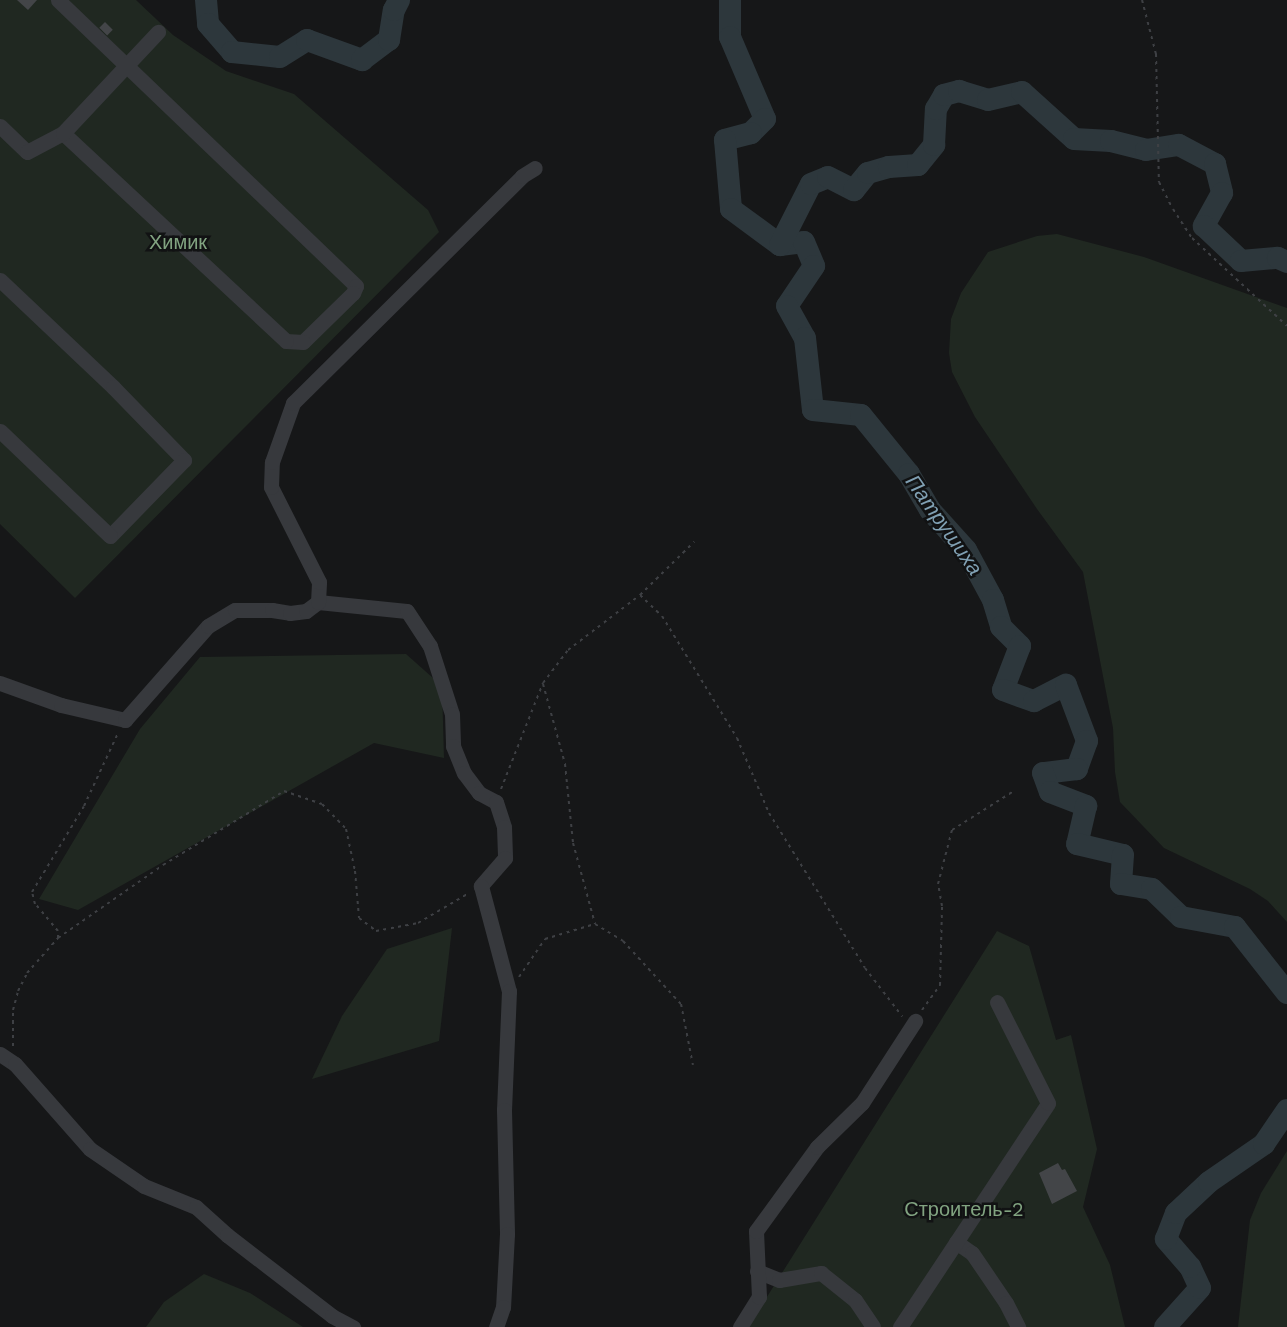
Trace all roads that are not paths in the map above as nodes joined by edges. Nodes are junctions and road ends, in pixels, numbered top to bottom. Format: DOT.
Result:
graph roads {
  1 [pos="58,0"];
  2 [pos="159,32"];
  3 [pos="124,66"];
  4 [pos="0,126"];
  5 [pos="63,134"];
  6 [pos="535,168"];
  7 [pos="0,280"];
  8 [pos="0,430"];
  9 [pos="318,602"];
  10 [pos="0,683"];
  11 [pos="997,1002"];
  12 [pos="912,1024"];
  13 [pos="0,1054"];
  14 [pos="956,1242"];
  15 [pos="757,1271"];
  16 [pos="907,1323"];
  17 [pos="353,1327"];
  18 [pos="496,1327"];
  19 [pos="740,1327"];
  20 [pos="873,1327"];
  21 [pos="1018,1327"];
  1 -- 3 [label="street"];
  2 -- 3 [label="street"];
  3 -- 5 [label="street"];
  3 -- 5 [label="street"];
  4 -- 5 [label="street"];
  6 -- 9 [label="street"];
  7 -- 8 [label="street"];
  9 -- 10 [label="street"];
  9 -- 18 [label="street"];
  11 -- 14 [label="street"];
  12 -- 15 [label="street"];
  13 -- 17 [label="street"];
  14 -- 16 [label="street"];
  14 -- 21 [label="street"];
  15 -- 19 [label="street"];
  15 -- 20 [label="street"];
}
